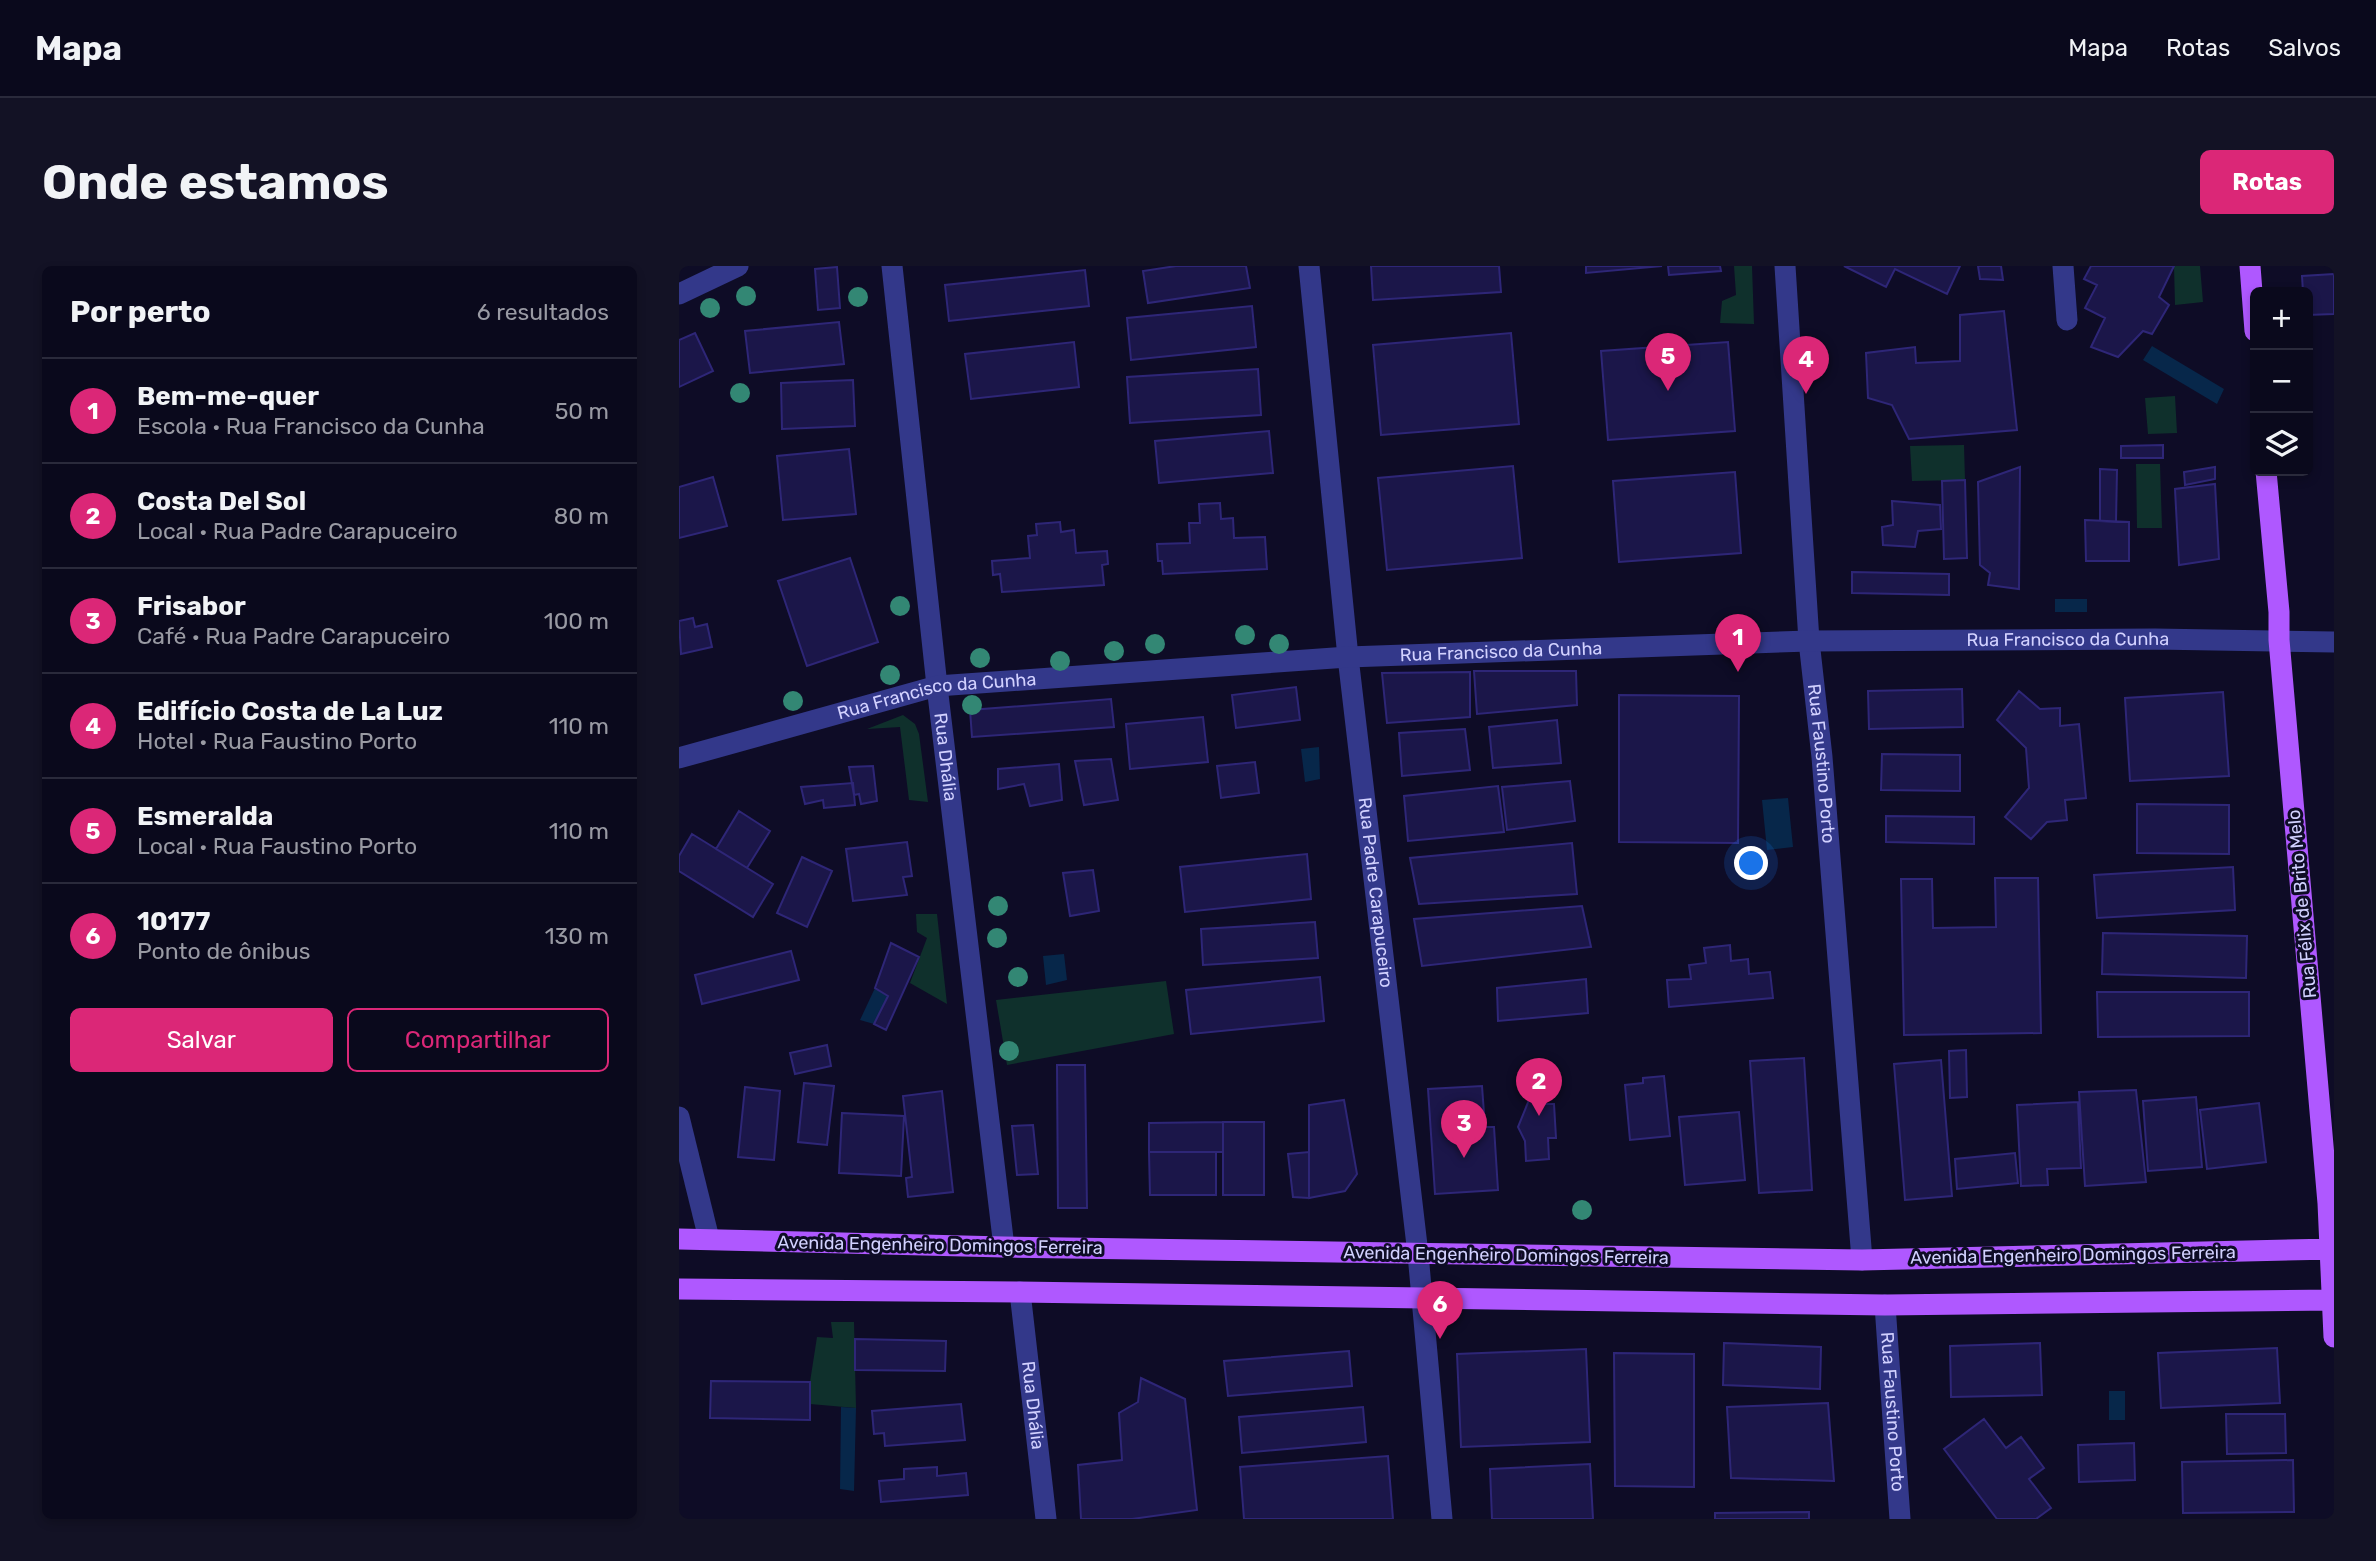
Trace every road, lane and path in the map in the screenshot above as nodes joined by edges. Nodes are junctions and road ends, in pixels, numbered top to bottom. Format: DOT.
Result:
graph roads {
  1 [pos="738,266"];
  2 [pos="892,266"];
  3 [pos="1309,266"];
  4 [pos="1785,266"];
  5 [pos="2063,266"];
  6 [pos="2250,266"];
  7 [pos="2252,287"];
  8 [pos="679,294"];
  9 [pos="2067,320"];
  10 [pos="2266,476"];
  11 [pos="2279,640"];
  12 [pos="1809,641"];
  13 [pos="2334,642"];
  14 [pos="1349,657"];
  15 [pos="937,686"];
  16 [pos="679,758"];
  17 [pos="679,1117"];
  18 [pos="679,1239"];
  19 [pos="709,1239"];
  20 [pos="1004,1247"];
  21 [pos="2333,1249"];
  22 [pos="1418,1254"];
  23 [pos="1862,1259"];
  24 [pos="679,1289"];
  25 [pos="1020,1292"];
  26 [pos="1423,1299"];
  27 [pos="2333,1300"];
  28 [pos="1885,1305"];
  29 [pos="2334,1337"];
  30 [pos="1047,1519"];
  31 [pos="1441,1519"];
  32 [pos="1900,1519"];
  1 -- 8 [label="street"];
  2 -- 15 [label="street, Rua Dhália"];
  3 -- 14 [label="street, Rua Padre Carapuceiro"];
  4 -- 12 [label="street, Rua Faustino Porto"];
  5 -- 9 [label="street"];
  6 -- 7 [label="main road"];
  10 -- 11 [label="main road, Rua Félix de Brito Melo"];
  11 -- 12 [label="street, Rua Francisco da Cunha"];
  11 -- 13 [label="street, Rua Francisco da Cunha"];
  11 -- 21 [label="main road, Rua Félix de Brito Melo"];
  12 -- 14 [label="street, Rua Francisco da Cunha"];
  12 -- 23 [label="street, Rua Faustino Porto"];
  14 -- 15 [label="street, Rua Francisco da Cunha"];
  14 -- 22 [label="street, Rua Padre Carapuceiro"];
  15 -- 16 [label="street, Rua Francisco da Cunha"];
  15 -- 20 [label="street, Rua Dhália"];
  17 -- 19 [label="street"];
  18 -- 19 [label="main road, Avenida Engenheiro Domingos Ferreira"];
  19 -- 20 [label="main road, Avenida Engenheiro Domingos Ferreira"];
  20 -- 22 [label="main road, Avenida Engenheiro Domingos Ferreira"];
  21 -- 23 [label="main road, Avenida Engenheiro Domingos Ferreira"];
  21 -- 27 [label="main road, Rua Félix de Brito Melo"];
  22 -- 23 [label="main road, Avenida Engenheiro Domingos Ferreira"];
  22 -- 26 [label="street, Rua Padre Carapuceiro"];
  24 -- 25 [label="main road"];
  25 -- 26 [label="main road"];
  25 -- 30 [label="street, Rua Dhália"];
  26 -- 28 [label="main road"];
  26 -- 31 [label="street, Rua Padre Carapuceiro"];
  27 -- 28 [label="main road"];
  27 -- 29 [label="main road, Rua Félix de Brito Melo"];
  28 -- 32 [label="street, Rua Faustino Porto"];
}
